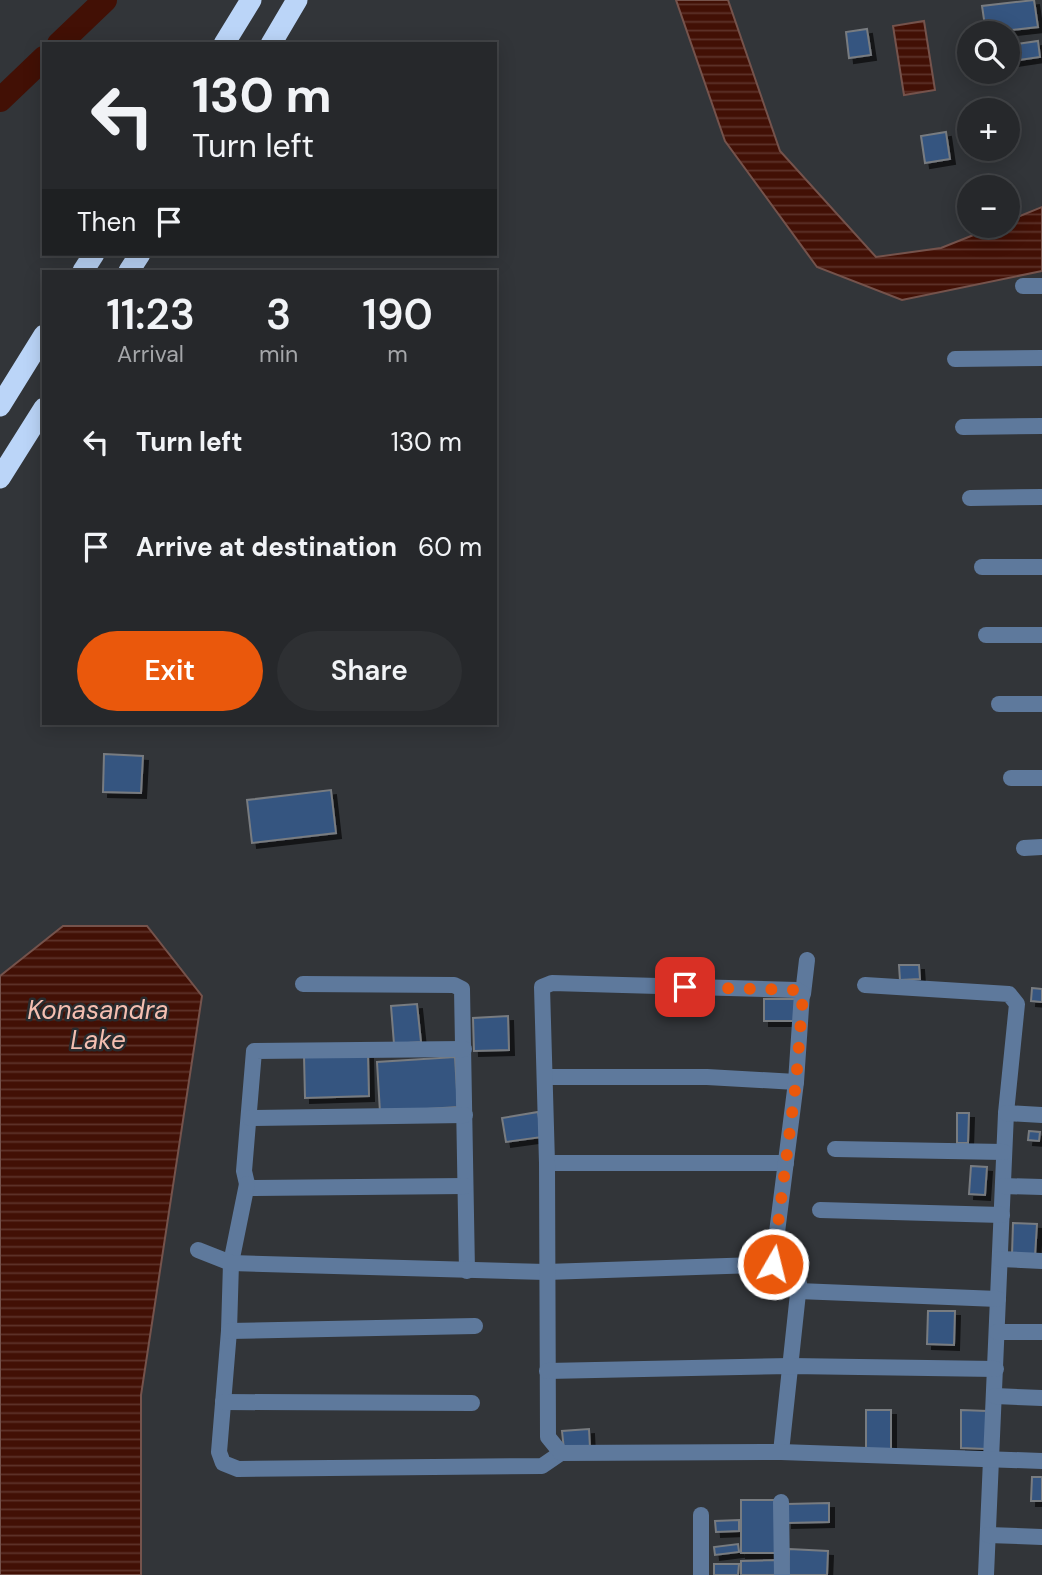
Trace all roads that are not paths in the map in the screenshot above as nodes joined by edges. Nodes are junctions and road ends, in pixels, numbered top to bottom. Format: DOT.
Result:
graph roads {
  1 [pos="251,0"];
  2 [pos="297,0"];
  3 [pos="225,42"];
  4 [pos="272,42"];
  5 [pos="1023,286"];
  6 [pos="1042,286"];
  7 [pos="42,338"];
  8 [pos="1042,358"];
  9 [pos="954,359"];
  10 [pos="0,406"];
  11 [pos="42,411"];
  12 [pos="1042,426"];
  13 [pos="963,427"];
  14 [pos="0,478"];
  15 [pos="1042,497"];
  16 [pos="970,498"];
  17 [pos="982,567"];
  18 [pos="1042,567"];
  19 [pos="986,635"];
  20 [pos="1042,635"];
  21 [pos="999,704"];
  22 [pos="1042,704"];
  23 [pos="1011,778"];
  24 [pos="1042,778"];
  25 [pos="1042,847"];
  26 [pos="1024,848"];
  27 [pos="807,960"];
  28 [pos="303,984"];
  29 [pos="865,985"];
  30 [pos="803,995"];
  31 [pos="464,1049"];
  32 [pos="546,1077"];
  33 [pos="796,1082"];
  34 [pos="1006,1113"];
  35 [pos="465,1115"];
  36 [pos="1042,1115"];
  37 [pos="250,1118"];
  38 [pos="835,1149"];
  39 [pos="1004,1152"];
  40 [pos="547,1163"];
  41 [pos="786,1163"];
  42 [pos="247,1184"];
  43 [pos="465,1186"];
  44 [pos="1003,1186"];
  45 [pos="1042,1188"];
  46 [pos="820,1210"];
  47 [pos="1002,1215"];
  48 [pos="198,1250"];
  49 [pos="1000,1259"];
  50 [pos="1042,1261"];
  51 [pos="231,1264"];
  52 [pos="773,1264"];
  53 [pos="467,1271"];
  54 [pos="547,1272"];
  55 [pos="798,1291"];
  56 [pos="999,1299"];
  57 [pos="475,1326"];
  58 [pos="229,1331"];
  59 [pos="997,1332"];
  60 [pos="1042,1332"];
  61 [pos="791,1366"];
  62 [pos="996,1369"];
  63 [pos="547,1371"];
  64 [pos="995,1396"];
  65 [pos="1042,1398"];
  66 [pos="223,1402"];
  67 [pos="472,1403"];
  68 [pos="781,1452"];
  69 [pos="561,1453"];
  70 [pos="992,1458"];
  71 [pos="1042,1461"];
  72 [pos="781,1502"];
  73 [pos="701,1515"];
  74 [pos="988,1535"];
  75 [pos="1042,1537"];
  76 [pos="701,1575"];
  77 [pos="782,1575"];
  78 [pos="986,1575"];
  1 -- 3 [label="highway"];
  2 -- 4 [label="highway"];
  5 -- 6 [label="street"];
  7 -- 10 [label="highway"];
  8 -- 9 [label="street"];
  11 -- 14 [label="highway"];
  12 -- 13 [label="street"];
  15 -- 16 [label="street"];
  17 -- 18 [label="street"];
  19 -- 20 [label="street"];
  21 -- 22 [label="street"];
  23 -- 24 [label="street"];
  25 -- 26 [label="street"];
  27 -- 30 [label="street"];
  28 -- 31 [label="street"];
  29 -- 34 [label="street"];
  30 -- 32 [label="street"];
  30 -- 33 [label="street"];
  31 -- 35 [label="street"];
  31 -- 37 [label="street"];
  32 -- 33 [label="street"];
  32 -- 40 [label="street"];
  33 -- 41 [label="street"];
  34 -- 36 [label="street"];
  34 -- 39 [label="street"];
  35 -- 37 [label="street"];
  35 -- 43 [label="street"];
  37 -- 42 [label="street"];
  38 -- 39 [label="street"];
  39 -- 44 [label="street"];
  40 -- 41 [label="street"];
  40 -- 54 [label="street"];
  41 -- 52 [label="street"];
  42 -- 43 [label="street"];
  42 -- 51 [label="street"];
  43 -- 53 [label="street"];
  44 -- 45 [label="street"];
  44 -- 47 [label="street"];
  46 -- 47 [label="street"];
  47 -- 49 [label="street"];
  48 -- 51 [label="street"];
  49 -- 50 [label="street"];
  49 -- 56 [label="street"];
  51 -- 53 [label="street"];
  51 -- 58 [label="street"];
  52 -- 54 [label="street"];
  52 -- 55 [label="street"];
  53 -- 54 [label="street"];
  54 -- 63 [label="street"];
  55 -- 56 [label="street"];
  55 -- 61 [label="street"];
  56 -- 59 [label="street"];
  57 -- 58 [label="street"];
  58 -- 66 [label="street"];
  59 -- 60 [label="street"];
  59 -- 62 [label="street"];
  61 -- 62 [label="street"];
  61 -- 63 [label="street"];
  61 -- 68 [label="street"];
  62 -- 64 [label="street"];
  63 -- 69 [label="street"];
  64 -- 65 [label="street"];
  64 -- 70 [label="street"];
  66 -- 67 [label="street"];
  66 -- 69 [label="street"];
  68 -- 69 [label="street"];
  68 -- 70 [label="street"];
  70 -- 71 [label="street"];
  70 -- 74 [label="street"];
  72 -- 77 [label="street"];
  73 -- 76 [label="street"];
  74 -- 75 [label="street"];
  74 -- 78 [label="street"];
}
